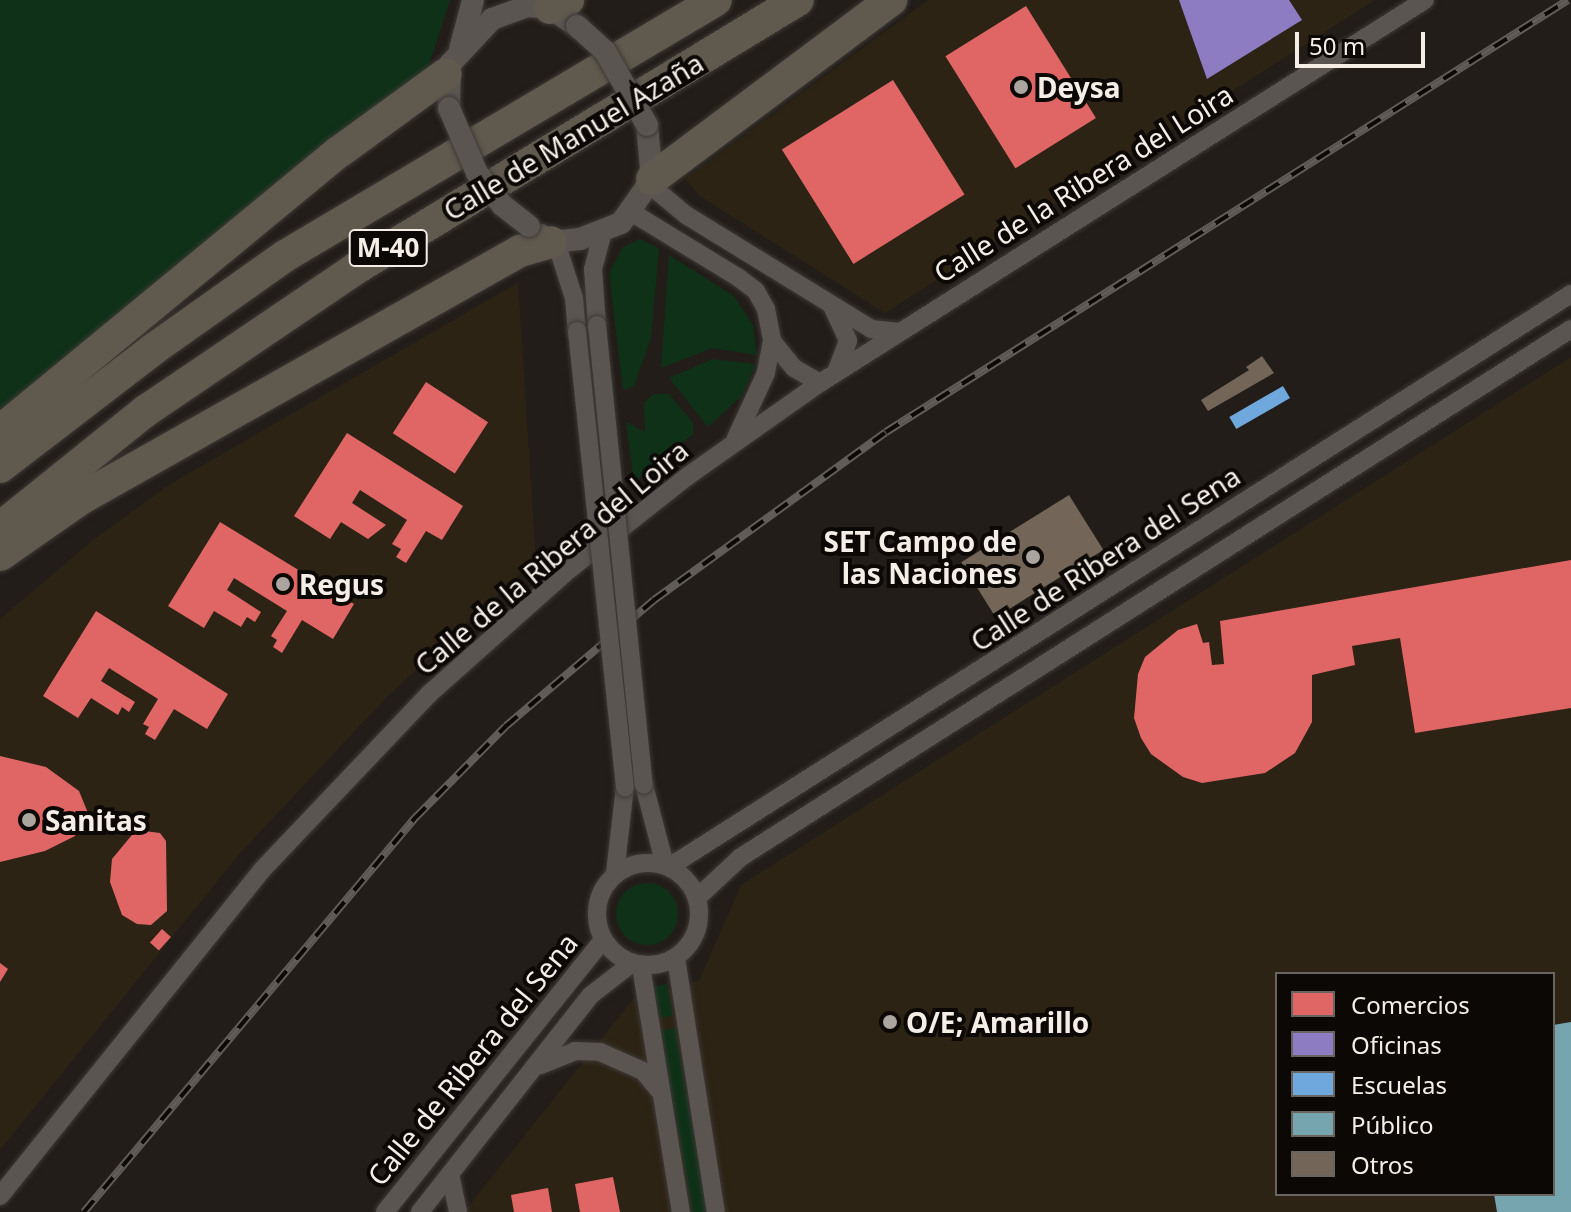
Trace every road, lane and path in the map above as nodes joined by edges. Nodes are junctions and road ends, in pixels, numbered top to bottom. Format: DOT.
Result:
graph roads {
  1 [pos="473,0"];
  2 [pos="716,0"];
  3 [pos="798,0"];
  4 [pos="891,0"];
  5 [pos="1425,0"];
  6 [pos="549,8"];
  7 [pos="453,62"];
  8 [pos="652,172"];
  9 [pos="631,212"];
  10 [pos="603,232"];
  11 [pos="545,237"];
  12 [pos="1571,294"];
  13 [pos="824,300"];
  14 [pos="1571,329"];
  15 [pos="900,332"];
  16 [pos="772,341"];
  17 [pos="827,380"];
  18 [pos="0,431"];
  19 [pos="733,444"];
  20 [pos="0,467"];
  21 [pos="0,528"];
  22 [pos="0,555"];
  23 [pos="667,866"];
  24 [pos="615,873"];
  25 [pos="697,898"];
  26 [pos="603,940"];
  27 [pos="676,958"];
  28 [pos="636,965"];
  29 [pos="538,1066"];
  30 [pos="660,1091"];
  31 [pos="450,1174"];
  32 [pos="0,1196"];
  33 [pos="385,1212"];
  34 [pos="420,1212"];
  35 [pos="458,1212"];
  36 [pos="681,1212"];
  37 [pos="716,1212"];
  1 -- 7 [label="street"];
  2 -- 20 [label="highway, Calle de Manuel Azaña / M-40"];
  3 -- 21 [label="highway, Calle de Manuel Azaña / M-40"];
  4 -- 8 [label="highway"];
  5 -- 15 [label="street, Calle de la Ribera del Loira"];
  6 -- 7 [label="street"];
  6 -- 8 [label="street, bridge"];
  7 -- 11 [label="street, bridge"];
  7 -- 18 [label="highway"];
  8 -- 9 [label="street"];
  8 -- 13 [label="street"];
  9 -- 10 [label="street"];
  9 -- 16 [label="street"];
  10 -- 11 [label="street"];
  10 -- 23 [label="street, bridge"];
  11 -- 22 [label="highway"];
  11 -- 24 [label="street, bridge"];
  12 -- 23 [label="street, Calle de Ribera del Sena"];
  13 -- 15 [label="street"];
  13 -- 17 [label="street"];
  14 -- 25 [label="street, Calle de Ribera del Sena"];
  15 -- 17 [label="street, Calle de la Ribera del Loira"];
  16 -- 17 [label="street"];
  16 -- 19 [label="street"];
  17 -- 19 [label="street, Calle de la Ribera del Loira"];
  19 -- 32 [label="street, Calle de la Ribera del Loira"];
  23 -- 24 [label="street"];
  23 -- 25 [label="street"];
  24 -- 26 [label="street"];
  25 -- 27 [label="street"];
  26 -- 28 [label="street"];
  26 -- 33 [label="street, Calle de Ribera del Sena"];
  27 -- 28 [label="street"];
  27 -- 37 [label="street"];
  28 -- 29 [label="street, Calle de Ribera del Sena"];
  28 -- 30 [label="street"];
  29 -- 30 [label="street"];
  29 -- 31 [label="street, Calle de Ribera del Sena"];
  30 -- 36 [label="street"];
  31 -- 34 [label="street, Calle de Ribera del Sena"];
  31 -- 35 [label="street"];
}
